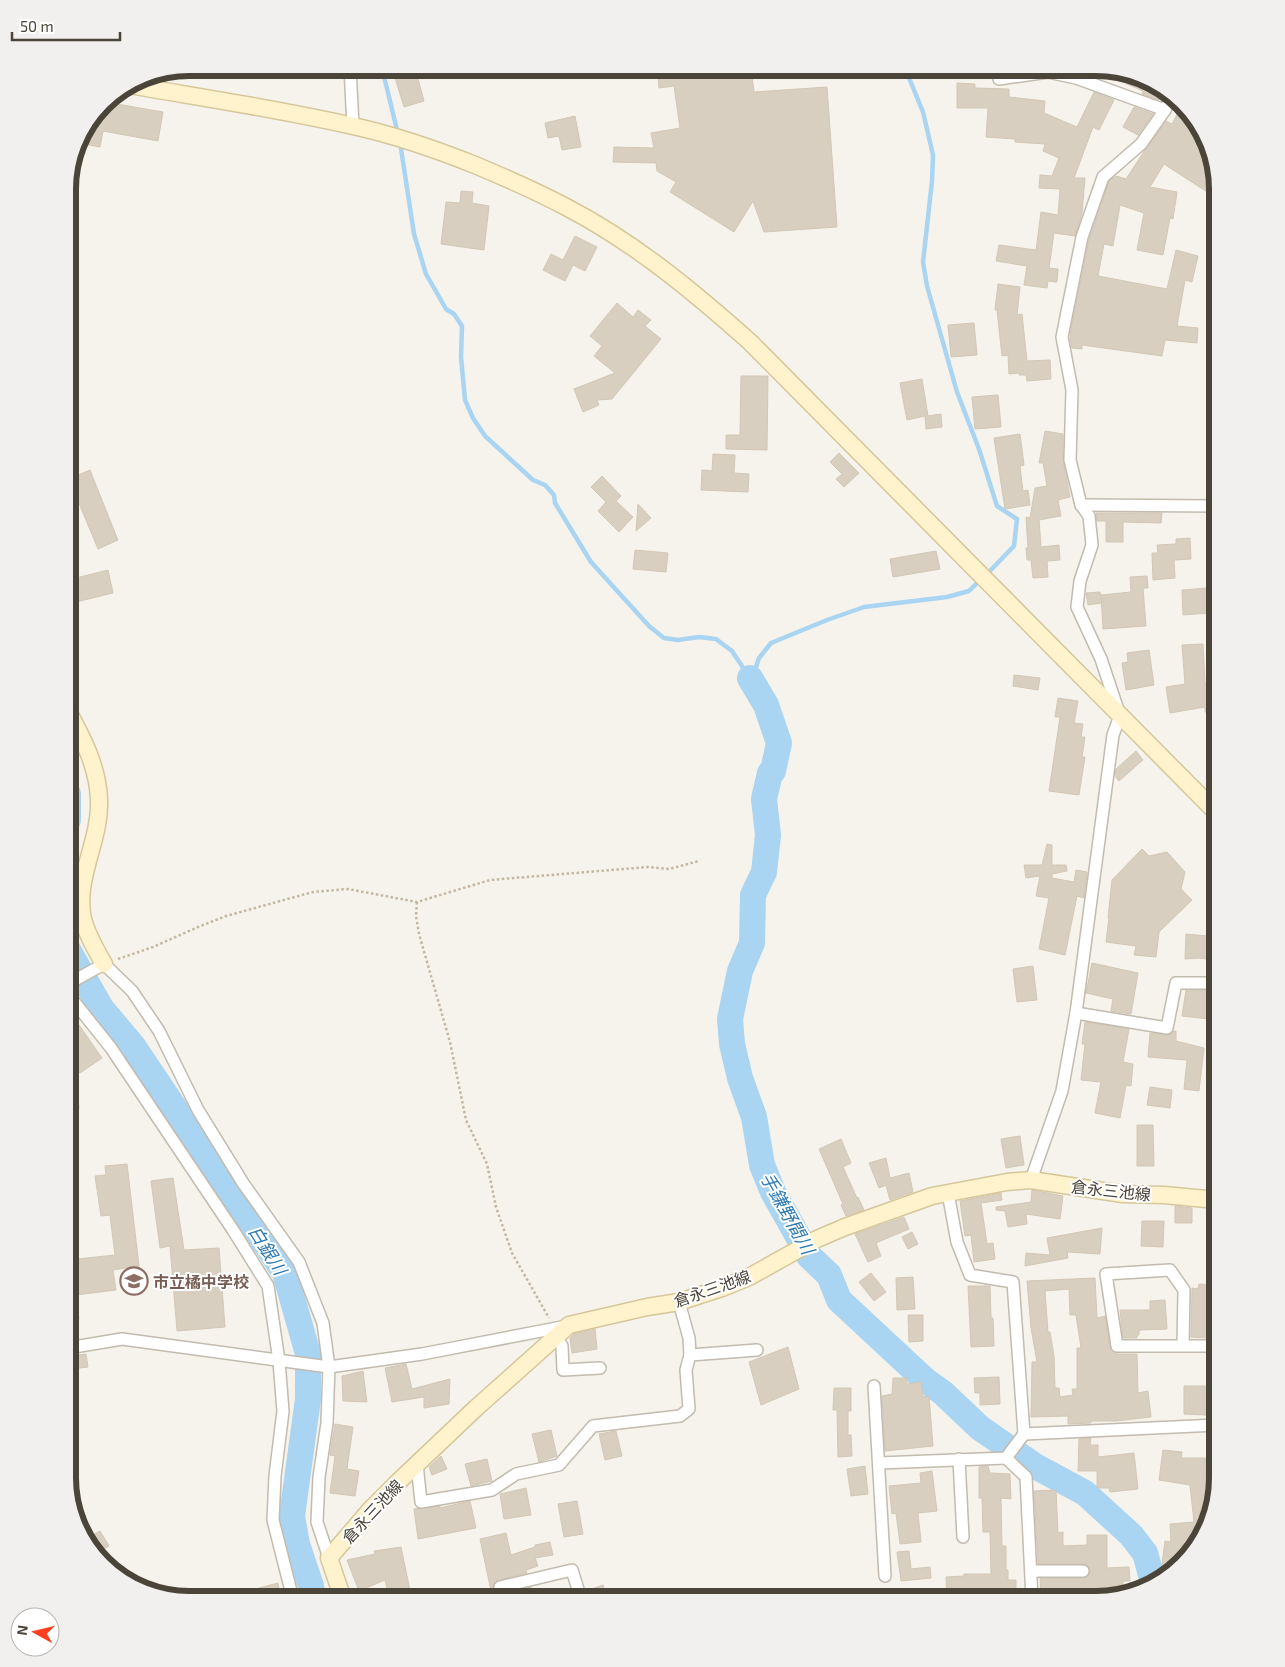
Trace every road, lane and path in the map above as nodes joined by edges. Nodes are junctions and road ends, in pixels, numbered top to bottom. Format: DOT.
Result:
graph roads {
  1 [pos="350,76"];
  2 [pos="1020,76"];
  3 [pos="1067,76"];
  4 [pos="999,79"];
  5 [pos="141,87"];
  6 [pos="1168,103"];
  7 [pos="1164,110"];
  8 [pos="353,126"];
  9 [pos="1081,505"];
  10 [pos="1209,506"];
  11 [pos="1120,716"];
  12 [pos="76,727"];
  13 [pos="1209,804"];
  14 [pos="699,861"];
  15 [pos="417,902"];
  16 [pos="99,967"];
  17 [pos="76,980"];
  18 [pos="1209,983"];
  19 [pos="76,1004"];
  20 [pos="1076,1013"];
  21 [pos="1031,1180"];
  22 [pos="948,1193"];
  23 [pos="1209,1199"];
  24 [pos="679,1302"];
  25 [pos="560,1330"];
  26 [pos="1183,1346"];
  27 [pos="1209,1346"];
  28 [pos="76,1347"];
  29 [pos="757,1350"];
  30 [pos="690,1355"];
  31 [pos="280,1361"];
  32 [pos="329,1367"];
  33 [pos="600,1368"];
  34 [pos="874,1386"];
  35 [pos="1209,1425"];
  36 [pos="1024,1434"];
  37 [pos="1006,1458"];
  38 [pos="959,1459"];
  39 [pos="879,1463"];
  40 [pos="418,1464"];
  41 [pos="963,1537"];
  42 [pos="329,1558"];
  43 [pos="1031,1571"];
  44 [pos="1083,1571"];
  45 [pos="885,1576"];
  46 [pos="292,1591"];
  47 [pos="340,1591"];
  48 [pos="501,1591"];
  49 [pos="578,1591"];
  50 [pos="1032,1591"];
  1 -- 8 [label="street"];
  2 -- 4 [label="street"];
  3 -- 7 [label="street"];
  5 -- 8 [label="street"];
  6 -- 7 [label="street"];
  7 -- 9 [label="street"];
  8 -- 11 [label="street"];
  9 -- 10 [label="street"];
  9 -- 11 [label="street"];
  11 -- 13 [label="street"];
  11 -- 20 [label="street"];
  12 -- 16 [label="street"];
  14 -- 15 [label="path"];
  15 -- 16 [label="path"];
  15 -- 25 [label="path"];
  16 -- 17 [label="street"];
  16 -- 32 [label="street"];
  18 -- 20 [label="street"];
  19 -- 31 [label="street"];
  20 -- 21 [label="street"];
  21 -- 22 [label="street, 倉永三池線"];
  21 -- 23 [label="street, 倉永三池線"];
  22 -- 24 [label="street, 倉永三池線"];
  22 -- 36 [label="street"];
  24 -- 25 [label="street, 倉永三池線"];
  24 -- 30 [label="street"];
  25 -- 32 [label="street"];
  25 -- 33 [label="street"];
  25 -- 40 [label="street, 倉永三池線"];
  26 -- 26 [label="street"];
  26 -- 27 [label="street"];
  28 -- 31 [label="street"];
  29 -- 30 [label="street"];
  30 -- 40 [label="street"];
  31 -- 32 [label="street"];
  31 -- 46 [label="street"];
  32 -- 42 [label="street"];
  34 -- 39 [label="street"];
  35 -- 36 [label="street"];
  36 -- 37 [label="street"];
  37 -- 38 [label="street"];
  37 -- 43 [label="street"];
  38 -- 39 [label="street"];
  38 -- 41 [label="street"];
  39 -- 45 [label="street"];
  40 -- 42 [label="street, 倉永三池線"];
  42 -- 47 [label="street, 倉永三池線"];
  43 -- 44 [label="street"];
  43 -- 50 [label="street"];
  48 -- 49 [label="street"];
}
